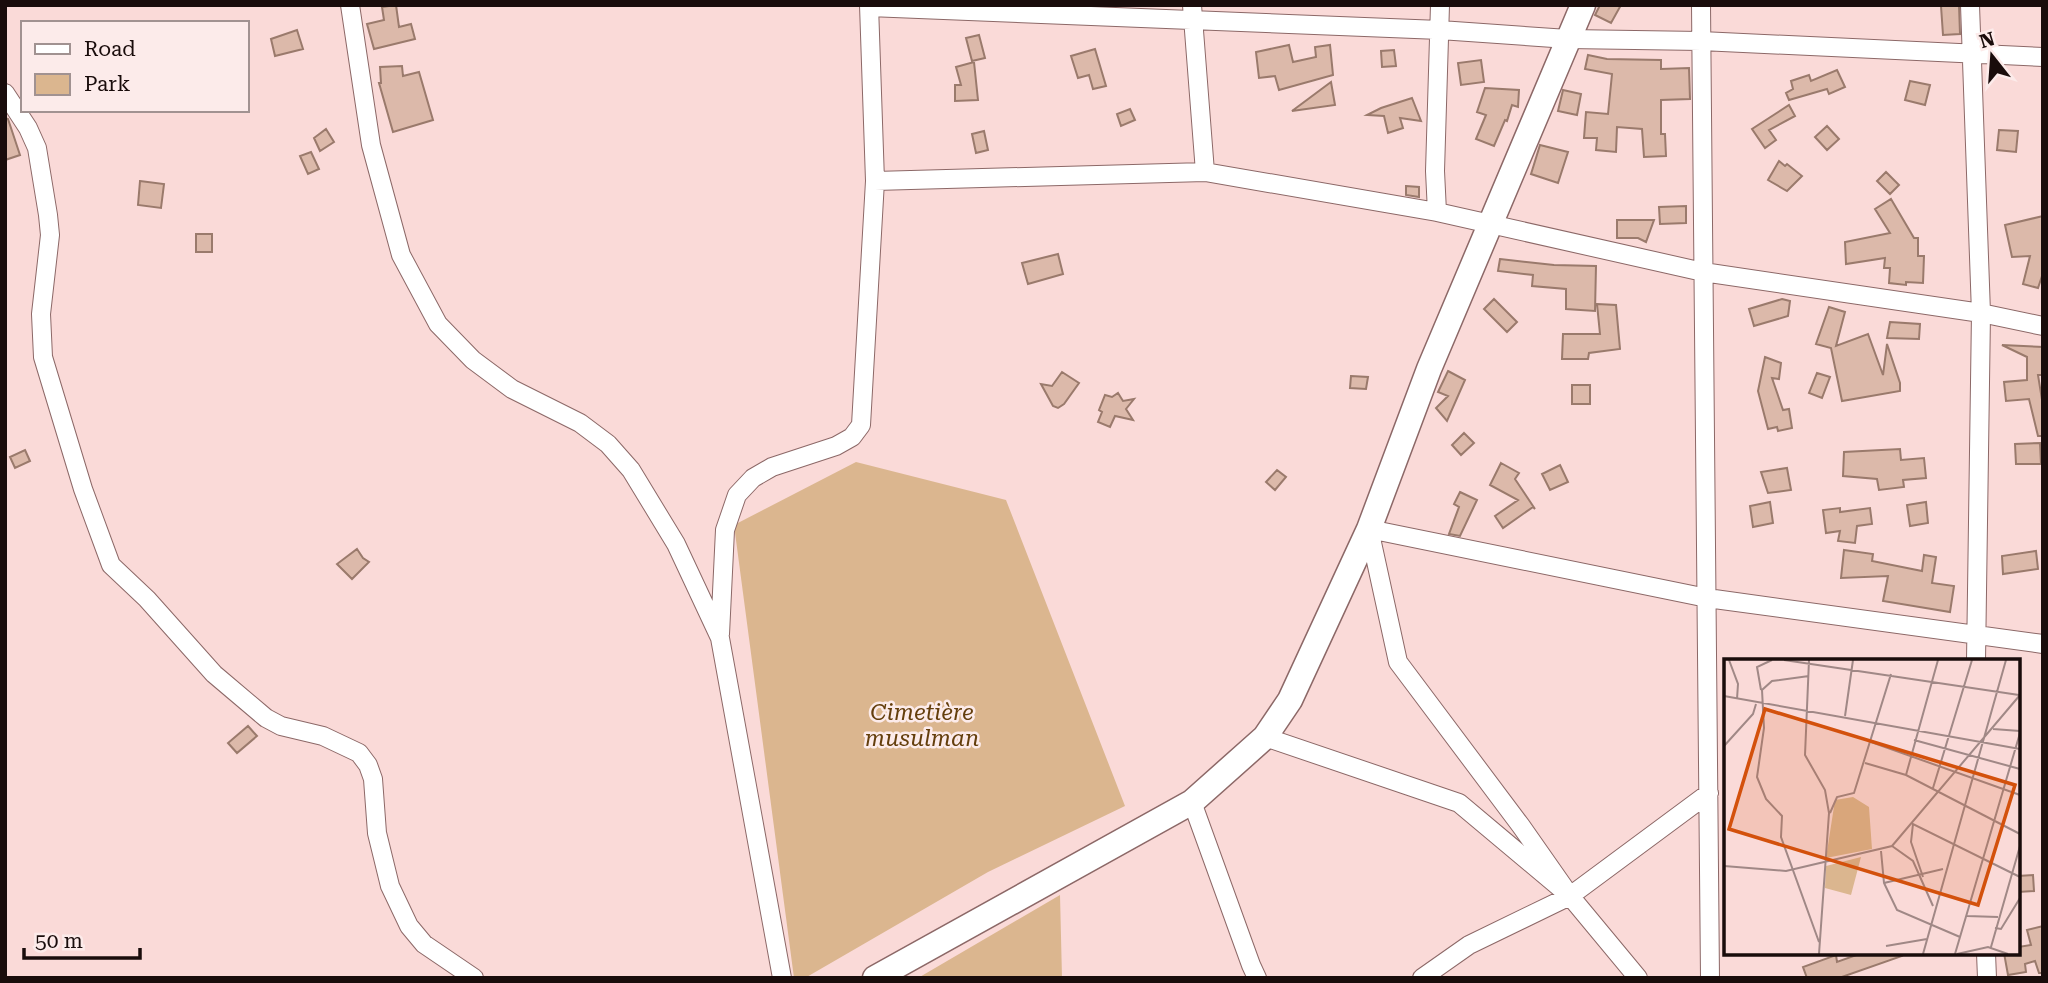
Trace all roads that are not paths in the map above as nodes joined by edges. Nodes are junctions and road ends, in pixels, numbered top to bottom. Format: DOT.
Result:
graph roads {
  1 [pos="350,5"];
  2 [pos="1440,5"];
  3 [pos="1583,5"];
  4 [pos="1701,5"];
  5 [pos="1970,5"];
  6 [pos="869,6"];
  7 [pos="1192,12"];
  8 [pos="1440,30"];
  9 [pos="1568,39"];
  10 [pos="1701,41"];
  11 [pos="1972,53"];
  12 [pos="2043,57"];
  13 [pos="5,93"];
  14 [pos="1205,173"];
  15 [pos="875,181"];
  16 [pos="1437,212"];
  17 [pos="1490,225"];
  18 [pos="1703,272"];
  19 [pos="1981,313"];
  20 [pos="2043,326"];
  21 [pos="1369,528"];
  22 [pos="1707,598"];
  23 [pos="1975,635"];
  24 [pos="720,638"];
  25 [pos="2043,644"];
  26 [pos="1976,659"];
  27 [pos="1265,737"];
  28 [pos="1709,793"];
  29 [pos="1192,802"];
  30 [pos="1570,896"];
  31 [pos="1986,955"];
  32 [pos="474,978"];
  33 [pos="782,978"];
  34 [pos="875,978"];
  35 [pos="1257,978"];
  36 [pos="1422,978"];
  37 [pos="1638,978"];
  38 [pos="1710,978"];
  39 [pos="1987,978"];
  1 -- 24 [label="street"];
  2 -- 8 [label="street"];
  3 -- 9 [label="street"];
  4 -- 10 [label="street"];
  5 -- 11 [label="street"];
  6 -- 7 [label="street"];
  6 -- 15 [label="street"];
  7 -- 8 [label="street"];
  7 -- 14 [label="street"];
  8 -- 9 [label="street"];
  8 -- 16 [label="street"];
  9 -- 10 [label="street"];
  9 -- 17 [label="street"];
  10 -- 11 [label="street"];
  10 -- 18 [label="street"];
  11 -- 12 [label="street"];
  11 -- 19 [label="street"];
  13 -- 32 [label="street"];
  14 -- 15 [label="street"];
  14 -- 16 [label="street"];
  15 -- 24 [label="street"];
  16 -- 17 [label="street"];
  17 -- 18 [label="street"];
  17 -- 21 [label="street"];
  18 -- 19 [label="street"];
  18 -- 22 [label="street"];
  19 -- 20 [label="street"];
  19 -- 23 [label="street"];
  21 -- 22 [label="street"];
  21 -- 27 [label="street"];
  21 -- 30 [label="street"];
  22 -- 23 [label="street"];
  22 -- 28 [label="street"];
  23 -- 25 [label="street"];
  23 -- 26 [label="street"];
  24 -- 33 [label="street"];
  27 -- 29 [label="street"];
  27 -- 30 [label="street"];
  28 -- 30 [label="street"];
  28 -- 38 [label="street"];
  29 -- 34 [label="street"];
  29 -- 35 [label="street"];
  30 -- 36 [label="street"];
  30 -- 37 [label="street"];
  31 -- 39 [label="street"];
}
